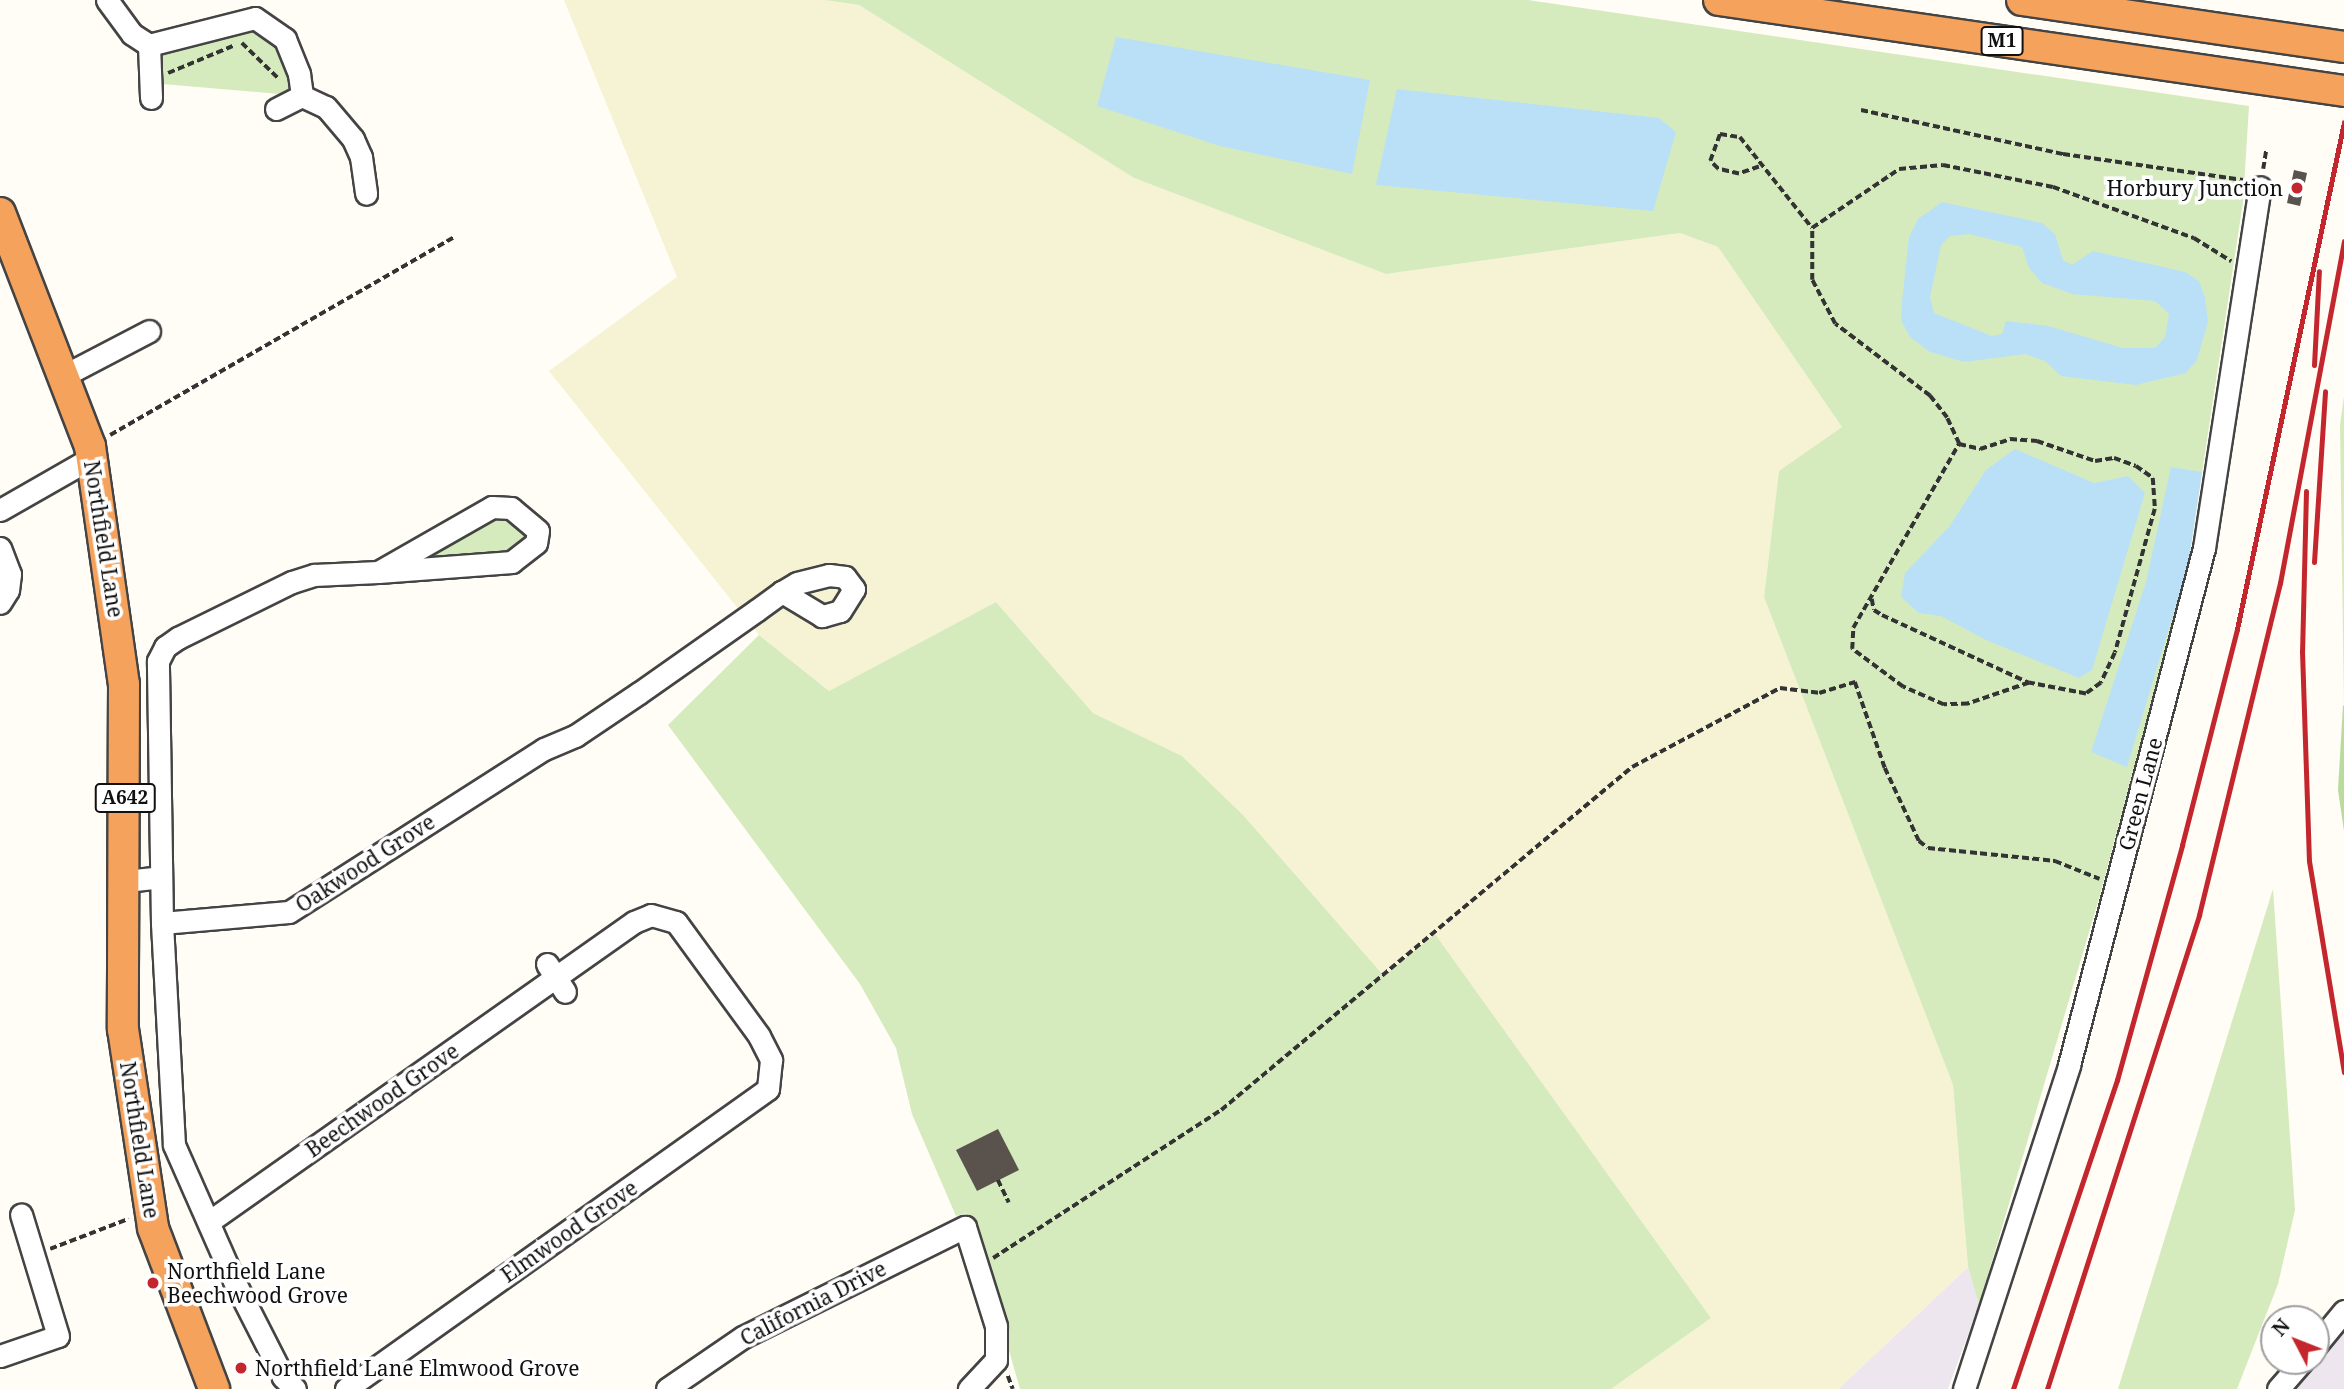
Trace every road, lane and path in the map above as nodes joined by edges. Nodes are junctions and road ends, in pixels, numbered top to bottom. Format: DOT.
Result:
graph roads {
  1 [pos="107,0"];
  2 [pos="1719,0"];
  3 [pos="2022,0"];
  4 [pos="149,45"];
  5 [pos="2344,47"];
  6 [pos="149,74"];
  7 [pos="301,91"];
  8 [pos="2344,91"];
  9 [pos="151,98"];
  10 [pos="276,109"];
  11 [pos="1861,110"];
  12 [pos="1759,167"];
  13 [pos="2260,187"];
  14 [pos="366,194"];
  15 [pos="0,213"];
  16 [pos="1812,228"];
  17 [pos="454,237"];
  18 [pos="2247,271"];
  19 [pos="149,331"];
  20 [pos="63,376"];
  21 [pos="1958,444"];
  22 [pos="91,452"];
  23 [pos="0,510"];
  24 [pos="0,548"];
  25 [pos="378,572"];
  26 [pos="782,592"];
  27 [pos="1872,598"];
  28 [pos="0,603"];
  29 [pos="2029,683"];
  30 [pos="161,877"];
  31 [pos="125,881"];
  32 [pos="2116,886"];
  33 [pos="162,923"];
  34 [pos="771,1060"];
  35 [pos="998,1180"];
  36 [pos="1009,1203"];
  37 [pos="21,1214"];
  38 [pos="132,1218"];
  39 [pos="210,1221"];
  40 [pos="32,1256"];
  41 [pos="980,1267"];
  42 [pos="2344,1311"];
  43 [pos="2330,1328"];
  44 [pos="0,1356"];
  45 [pos="2290,1375"];
  46 [pos="214,1389"];
  47 [pos="295,1389"];
  48 [pos="346,1389"];
  49 [pos="667,1389"];
  50 [pos="969,1389"];
  51 [pos="1964,1389"];
  52 [pos="2278,1389"];
  1 -- 4 [label="street"];
  2 -- 8 [label="highway, M1"];
  3 -- 5 [label="highway, M1"];
  4 -- 6 [label="street"];
  4 -- 7 [label="street"];
  6 -- 7 [label="path"];
  6 -- 9 [label="street"];
  7 -- 10 [label="street"];
  7 -- 14 [label="street"];
  11 -- 13 [label="path"];
  12 -- 12 [label="path"];
  12 -- 16 [label="path"];
  13 -- 18 [label="street, Green Lane"];
  15 -- 20 [label="highway, Northfield Lane / A642"];
  16 -- 18 [label="path"];
  16 -- 21 [label="path"];
  17 -- 22 [label="path"];
  18 -- 32 [label="street, Green Lane"];
  19 -- 20 [label="street"];
  20 -- 22 [label="highway, Northfield Lane / A642"];
  21 -- 27 [label="path"];
  21 -- 29 [label="path"];
  22 -- 23 [label="street"];
  22 -- 31 [label="highway, Northfield Lane / A642"];
  24 -- 28 [label="street"];
  25 -- 25 [label="street"];
  25 -- 30 [label="street, Northfield Lane"];
  26 -- 33 [label="street, Oakwood Grove"];
  27 -- 29 [label="path"];
  27 -- 29 [label="path"];
  30 -- 31 [label="street"];
  30 -- 33 [label="street, Northfield Lane"];
  31 -- 46 [label="highway, Northfield Lane / A642"];
  32 -- 41 [label="path"];
  32 -- 51 [label="street, Green Lane"];
  33 -- 39 [label="street, Northfield Lane"];
  34 -- 39 [label="street, Beechwood Grove"];
  34 -- 48 [label="street, Elmwood Grove"];
  35 -- 36 [label="path"];
  37 -- 40 [label="street"];
  38 -- 40 [label="path"];
  39 -- 47 [label="street, Northfield Lane"];
  40 -- 44 [label="street"];
  41 -- 49 [label="street, California Drive"];
  41 -- 50 [label="street"];
  42 -- 43 [label="street"];
  45 -- 52 [label="street"];
}
